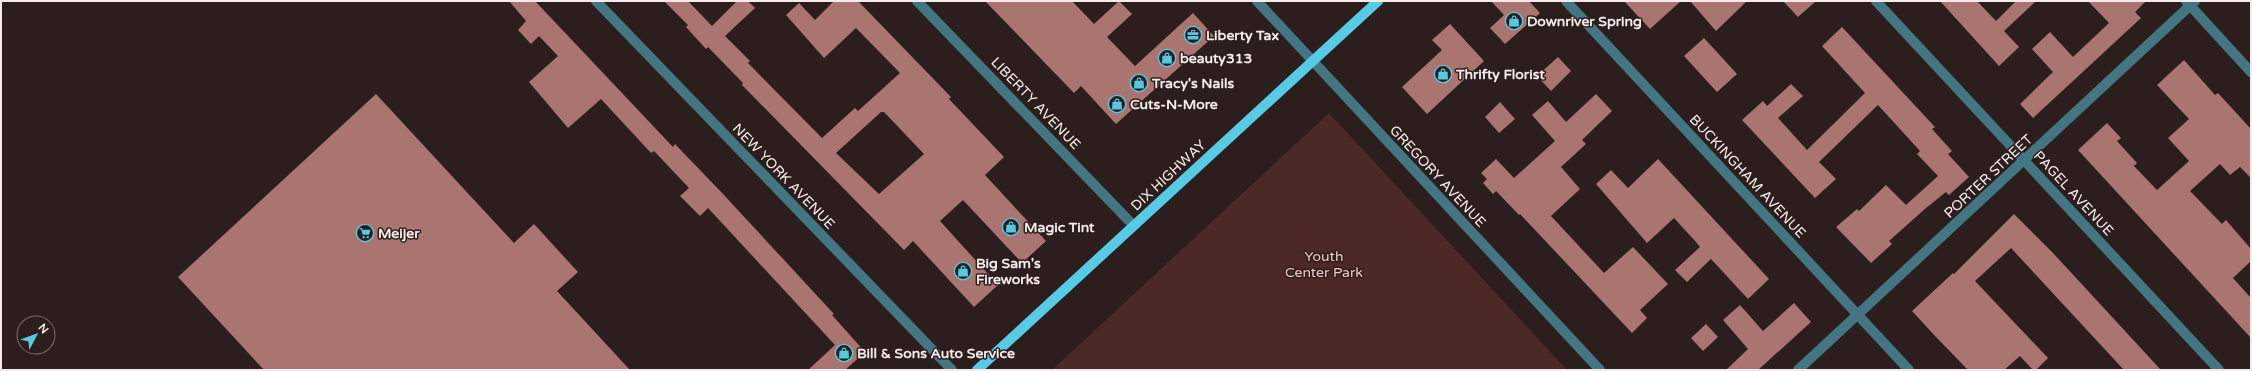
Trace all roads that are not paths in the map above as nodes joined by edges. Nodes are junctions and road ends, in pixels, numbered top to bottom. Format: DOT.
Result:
graph roads {
  1 [pos="596,1"];
  2 [pos="918,1"];
  3 [pos="1257,1"];
  4 [pos="1378,1"];
  5 [pos="1566,1"];
  6 [pos="1876,1"];
  7 [pos="2190,3"];
  8 [pos="1312,61"];
  9 [pos="2251,72"];
  10 [pos="2025,161"];
  11 [pos="1134,225"];
  12 [pos="1858,315"];
  13 [pos="952,370"];
  14 [pos="977,370"];
  15 [pos="1600,370"];
  16 [pos="1798,370"];
  17 [pos="1909,370"];
  18 [pos="2219,370"];
  1 -- 13 [label="street, NEW YORK AVENUE"];
  2 -- 11 [label="street, LIBERTY AVENUE"];
  3 -- 8 [label="street, GREGORY AVENUE"];
  4 -- 8 [label="main road, DIX HIGHWAY"];
  5 -- 12 [label="street, BUCKINGHAM AVENUE"];
  6 -- 10 [label="street, PAGEL AVENUE"];
  7 -- 9 [label="street"];
  7 -- 10 [label="street, PORTER STREET"];
  8 -- 11 [label="main road, DIX HIGHWAY"];
  8 -- 15 [label="street, GREGORY AVENUE"];
  10 -- 12 [label="street, PORTER STREET"];
  10 -- 18 [label="street, PAGEL AVENUE"];
  11 -- 14 [label="main road, DIX HIGHWAY"];
  12 -- 16 [label="street, PORTER STREET"];
  12 -- 17 [label="street, BUCKINGHAM AVENUE"];
}
